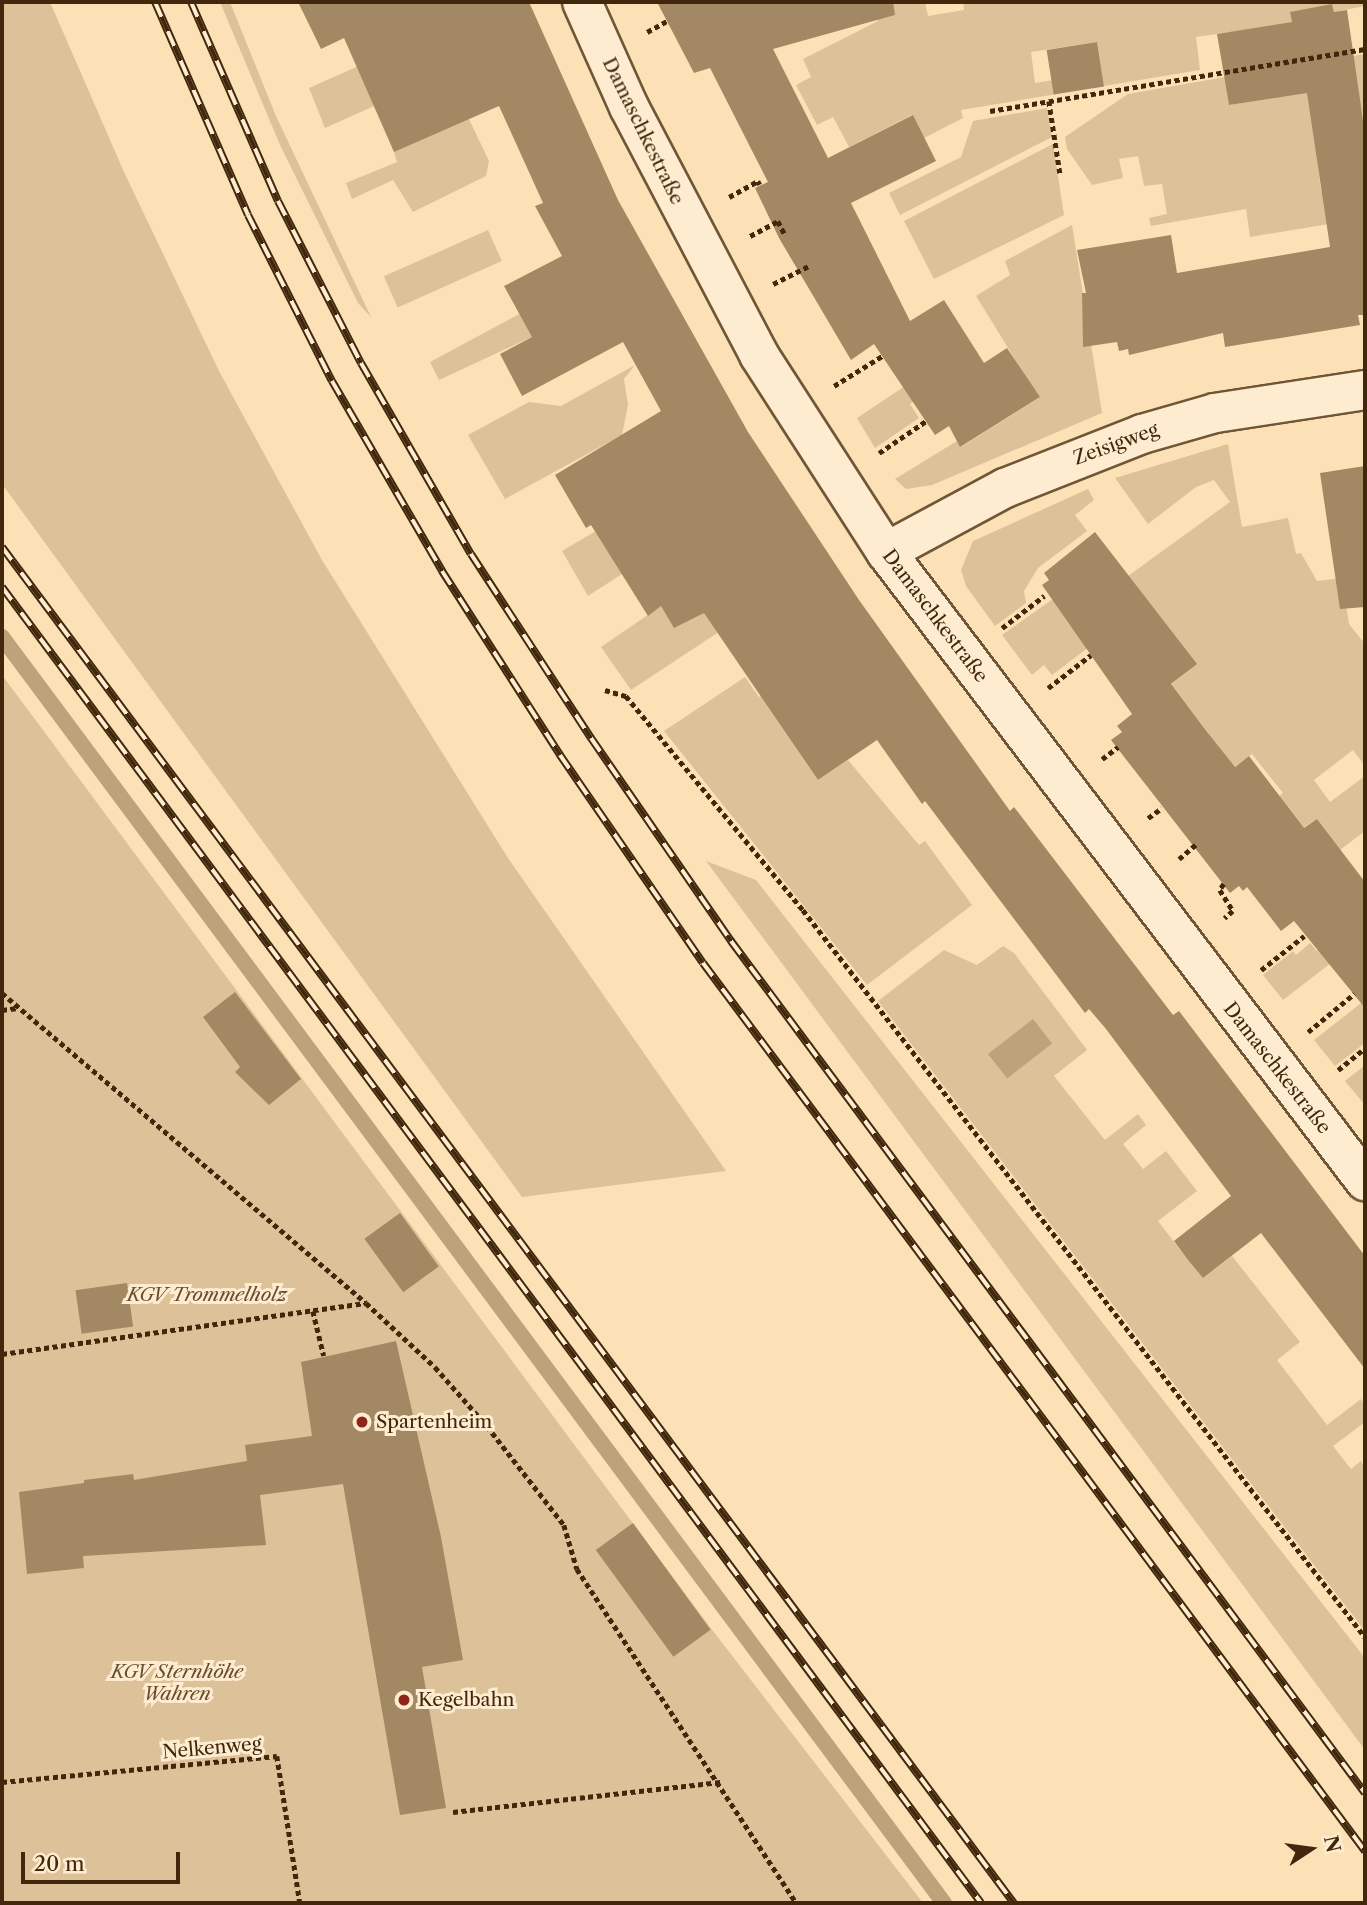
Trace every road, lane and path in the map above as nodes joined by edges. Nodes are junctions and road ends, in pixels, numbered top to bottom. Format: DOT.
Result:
graph roads {
  1 [pos="582,2"];
  2 [pos="667,21"];
  3 [pos="659,26"];
  4 [pos="1365,49"];
  5 [pos="1049,101"];
  6 [pos="990,111"];
  7 [pos="1060,173"];
  8 [pos="760,185"];
  9 [pos="722,200"];
  10 [pos="785,235"];
  11 [pos="743,240"];
  12 [pos="809,266"];
  13 [pos="769,285"];
  14 [pos="882,356"];
  15 [pos="831,389"];
  16 [pos="1365,390"];
  17 [pos="926,421"];
  18 [pos="872,457"];
  19 [pos="886,552"];
  20 [pos="1044,596"];
  21 [pos="993,635"];
  22 [pos="1091,655"];
  23 [pos="605,690"];
  24 [pos="1039,695"];
  25 [pos="1196,844"];
  26 [pos="1170,866"];
  27 [pos="1224,884"];
  28 [pos="1216,925"];
  29 [pos="1304,936"];
  30 [pos="1255,975"];
  31 [pos="2,993"];
  32 [pos="1354,994"];
  33 [pos="19,1008"];
  34 [pos="2,1010"];
  35 [pos="1302,1036"];
  36 [pos="1365,1048"];
  37 [pos="1331,1075"];
  38 [pos="1365,1181"];
  39 [pos="366,1303"];
  40 [pos="313,1311"];
  41 [pos="2,1354"];
  42 [pos="324,1356"];
  43 [pos="1365,1637"];
  44 [pos="2,1782"];
  45 [pos="720,1782"];
  46 [pos="453,1812"];
  47 [pos="300,1903"];
  48 [pos="796,1903"];
  1 -- 19 [label="street, Damaschkestraße"];
  2 -- 3 [label="path"];
  4 -- 5 [label="path"];
  5 -- 6 [label="path"];
  5 -- 7 [label="path"];
  8 -- 9 [label="path"];
  10 -- 11 [label="path"];
  12 -- 13 [label="path"];
  14 -- 15 [label="path"];
  16 -- 19 [label="street, Zeisigweg"];
  17 -- 18 [label="path"];
  19 -- 38 [label="street, Damaschkestraße"];
  20 -- 21 [label="path"];
  22 -- 24 [label="path"];
  23 -- 43 [label="path"];
  25 -- 26 [label="path"];
  27 -- 28 [label="path"];
  29 -- 30 [label="path"];
  31 -- 33 [label="path"];
  32 -- 35 [label="path"];
  33 -- 34 [label="path"];
  33 -- 39 [label="path"];
  36 -- 37 [label="path"];
  39 -- 40 [label="path"];
  39 -- 45 [label="path"];
  40 -- 41 [label="path"];
  40 -- 42 [label="path"];
  44 -- 47 [label="path, Nelkenweg"];
  45 -- 46 [label="path"];
  45 -- 48 [label="path"];
}
